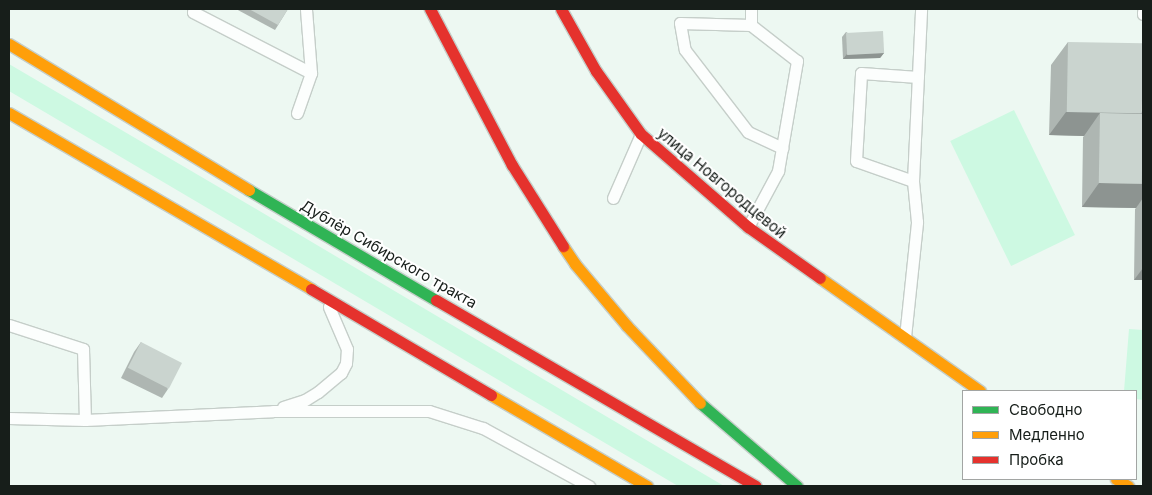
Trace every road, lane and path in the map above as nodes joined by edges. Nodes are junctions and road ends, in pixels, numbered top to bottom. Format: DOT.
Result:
graph roads {
  1 [pos="194,9"];
  2 [pos="306,9"];
  3 [pos="430,9"];
  4 [pos="561,9"];
  5 [pos="751,9"];
  6 [pos="921,9"];
  7 [pos="751,25"];
  8 [pos="9,44"];
  9 [pos="310,74"];
  10 [pos="918,77"];
  11 [pos="298,113"];
  12 [pos="9,114"];
  13 [pos="641,134"];
  14 [pos="782,148"];
  15 [pos="913,181"];
  16 [pos="613,198"];
  17 [pos="748,227"];
  18 [pos="319,293"];
  19 [pos="9,325"];
  20 [pos="905,339"];
  21 [pos="979,390"];
  22 [pos="273,411"];
  23 [pos="9,418"];
  24 [pos="86,420"];
  25 [pos="589,486"];
  26 [pos="647,486"];
  27 [pos="756,486"];
  28 [pos="797,486"];
  1 -- 9 [label="lane"];
  2 -- 9 [label="lane"];
  3 -- 28 [label="main road"];
  4 -- 13 [label="main road, улица Новгородцевой"];
  5 -- 7 [label="lane"];
  6 -- 10 [label="lane"];
  7 -- 14 [label="lane"];
  7 -- 14 [label="lane"];
  8 -- 27 [label="main road, Дублёр Сибирского тракта"];
  9 -- 11 [label="lane"];
  10 -- 15 [label="lane"];
  10 -- 15 [label="lane"];
  12 -- 18 [label="main road"];
  13 -- 16 [label="lane"];
  13 -- 17 [label="main road, улица Новгородцевой"];
  14 -- 17 [label="lane"];
  15 -- 20 [label="lane"];
  17 -- 20 [label="main road, улица Новгородцевой"];
  18 -- 22 [label="lane"];
  18 -- 26 [label="main road"];
  19 -- 24 [label="lane"];
  20 -- 21 [label="main road, улица Новгородцевой"];
  22 -- 24 [label="lane"];
  22 -- 25 [label="lane"];
  23 -- 24 [label="lane"];
}
